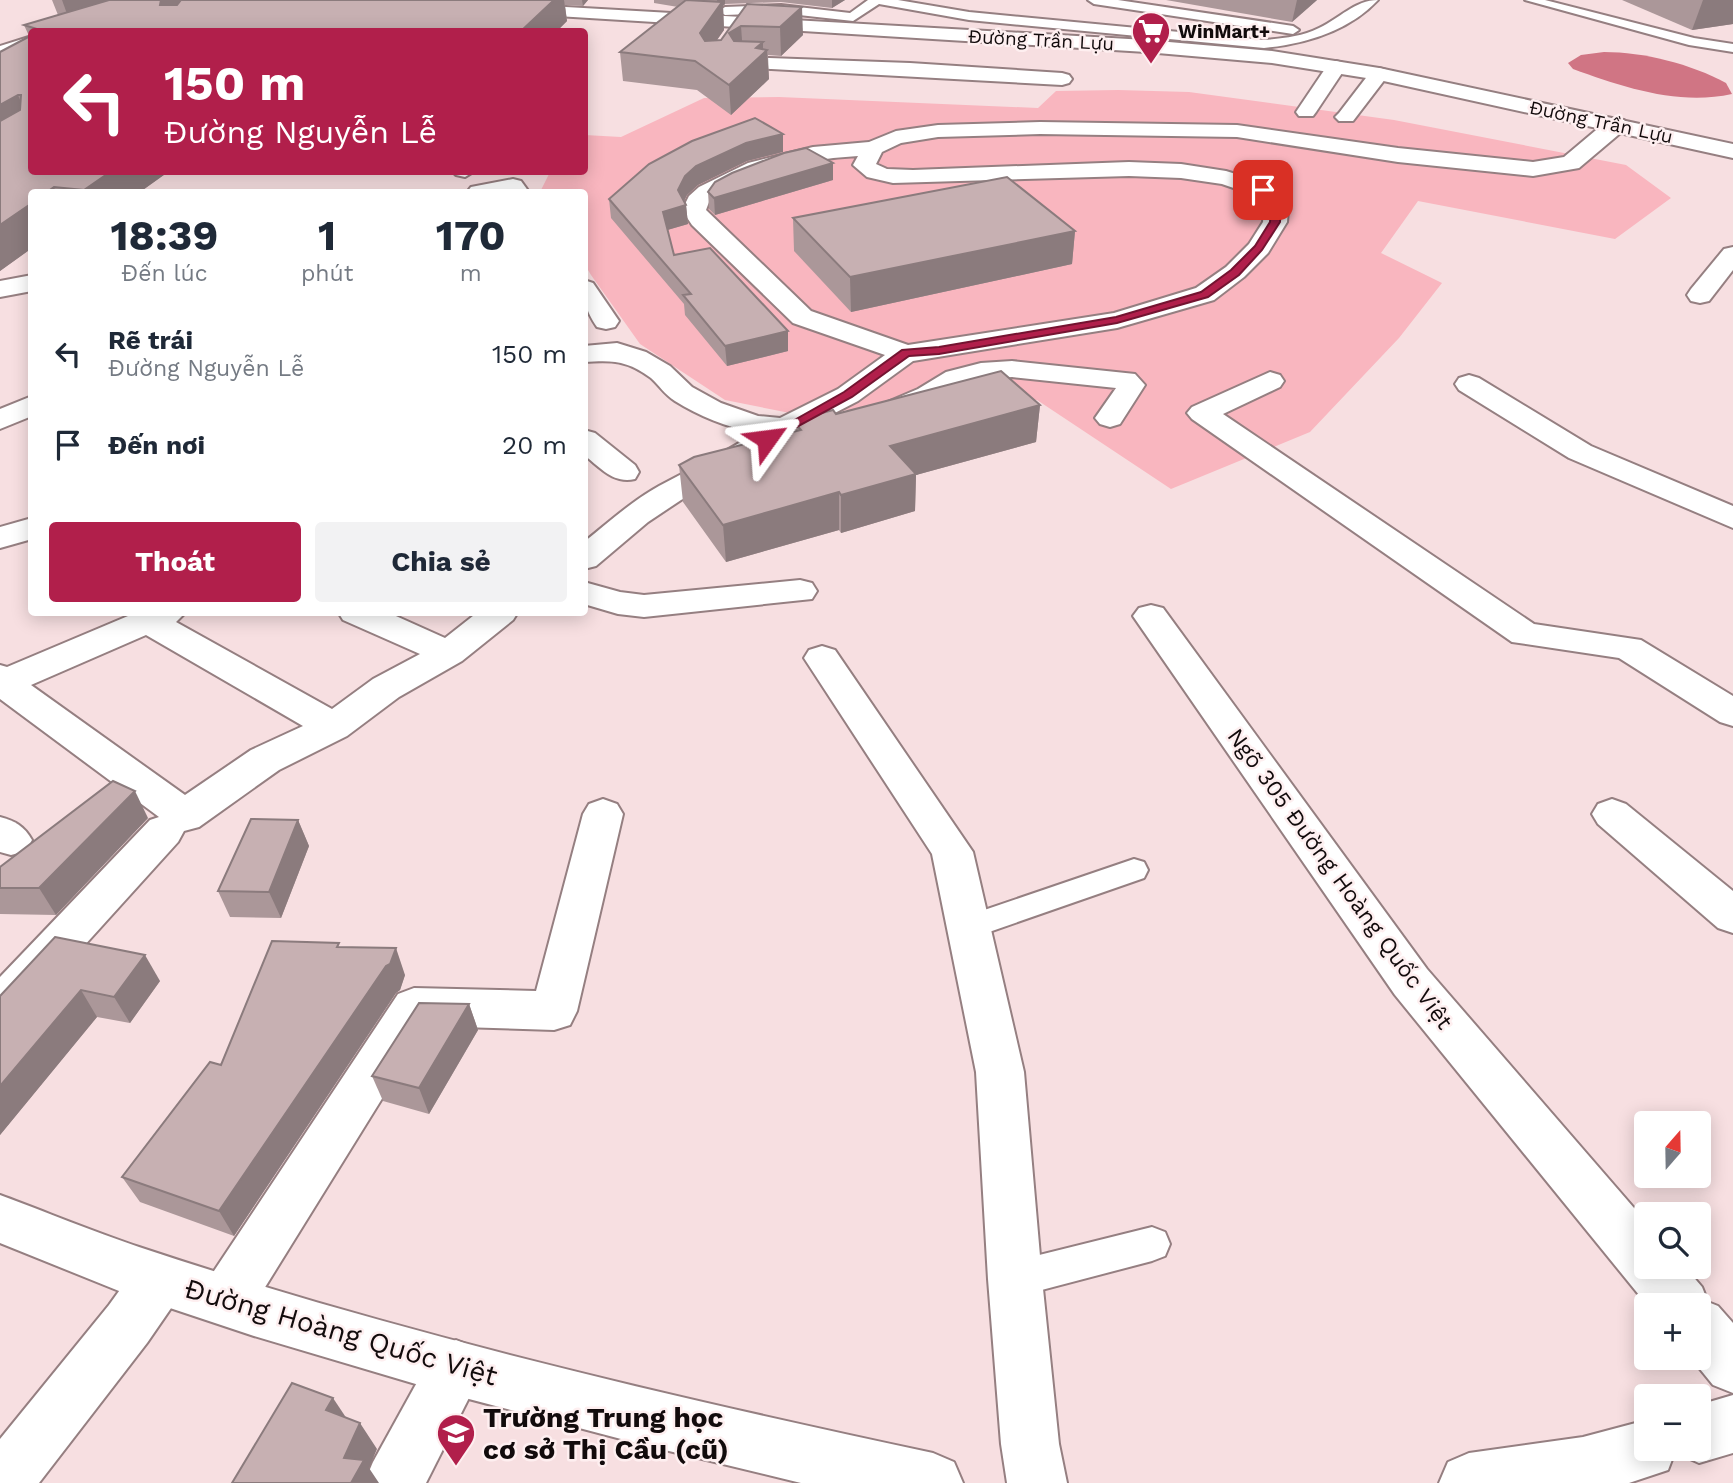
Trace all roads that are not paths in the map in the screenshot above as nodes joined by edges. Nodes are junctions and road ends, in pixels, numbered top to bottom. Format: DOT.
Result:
graph roads {
  1 [pos="1094,0"];
  2 [pos="1372,0"];
  3 [pos="1533,0"];
  4 [pos="1544,0"];
  5 [pos="876,1"];
  6 [pos="499,9"];
  7 [pos="725,11"];
  8 [pos="950,13"];
  9 [pos="969,16"];
  10 [pos="853,17"];
  11 [pos="743,22"];
  12 [pos="918,33"];
  13 [pos="949,34"];
  14 [pos="1320,35"];
  15 [pos="28,43"];
  16 [pos="728,43"];
  17 [pos="1733,48"];
  18 [pos="0,52"];
  19 [pos="743,63"];
  20 [pos="1336,67"];
  21 [pos="910,69"];
  22 [pos="1379,74"];
  23 [pos="1062,79"];
  24 [pos="1306,112"];
  25 [pos="1346,117"];
  26 [pos="1616,125"];
  27 [pos="873,148"];
  28 [pos="1733,150"];
  29 [pos="496,189"];
  30 [pos="516,189"];
  31 [pos="1733,254"];
  32 [pos="28,284"];
  33 [pos="0,289"];
  34 [pos="588,294"];
  35 [pos="1699,295"];
  36 [pos="606,321"];
  37 [pos="906,353"];
  38 [pos="588,354"];
  39 [pos="1270,381"];
  40 [pos="1469,384"];
  41 [pos="28,407"];
  42 [pos="1110,418"];
  43 [pos="0,420"];
  44 [pos="784,427"];
  45 [pos="588,442"];
  46 [pos="624,472"];
  47 [pos="1733,518"];
  48 [pos="28,529"];
  49 [pos="0,538"];
  50 [pos="588,556"];
  51 [pos="800,591"];
  52 [pos="588,594"];
  53 [pos="1151,615"];
  54 [pos="152,616"];
  55 [pos="156,616"];
  56 [pos="364,616"];
  57 [pos="496,616"];
  58 [pos="449,653"];
  59 [pos="822,657"];
  60 [pos="1,681"];
  61 [pos="1733,713"];
  62 [pos="334,727"];
  63 [pos="603,814"];
  64 [pos="1612,814"];
  65 [pos="164,831"];
  66 [pos="1134,870"];
  67 [pos="1733,916"];
  68 [pos="969,927"];
  69 [pos="0,1008"];
  70 [pos="0,1219"];
  71 [pos="1152,1244"];
  72 [pos="1634,1248"];
  73 [pos="1015,1279"];
  74 [pos="1660,1279"];
  75 [pos="159,1280"];
  76 [pos="1672,1293"];
  77 [pos="227,1299"];
  78 [pos="1711,1339"];
  79 [pos="1733,1365"];
  80 [pos="456,1368"];
  81 [pos="1733,1424"];
  82 [pos="1711,1430"];
  83 [pos="1634,1453"];
  84 [pos="2,1483"];
  85 [pos="394,1483"];
  86 [pos="933,1483"];
  87 [pos="1037,1483"];
  88 [pos="1469,1483"];
  1 -- 14 [label="lane"];
  2 -- 14 [label="lane"];
  3 -- 4 [label="lane"];
  3 -- 17 [label="lane"];
  5 -- 8 [label="lane"];
  5 -- 10 [label="lane"];
  6 -- 11 [label="street, Đường Trần Lựu"];
  7 -- 10 [label="lane"];
  8 -- 9 [label="lane"];
  8 -- 10 [label="lane"];
  9 -- 13 [label="lane"];
  9 -- 14 [label="lane"];
  11 -- 12 [label="street, Đường Trần Lựu"];
  11 -- 16 [label="street"];
  12 -- 13 [label="street, Đường Trần Lựu"];
  12 -- 21 [label="street"];
  13 -- 20 [label="street, Đường Trần Lựu"];
  15 -- 18 [label="street"];
  19 -- 21 [label="street"];
  20 -- 22 [label="street, Đường Trần Lựu"];
  20 -- 24 [label="street"];
  21 -- 23 [label="street"];
  22 -- 25 [label="street"];
  22 -- 26 [label="street, Đường Trần Lựu"];
  26 -- 27 [label="street"];
  26 -- 28 [label="street, Đường Trần Lựu"];
  27 -- 37 [label="street"];
  27 -- 37 [label="street"];
  29 -- 30 [label="street"];
  31 -- 35 [label="street"];
  32 -- 33 [label="street"];
  34 -- 36 [label="street"];
  37 -- 44 [label="street"];
  38 -- 44 [label="street"];
  39 -- 61 [label="street"];
  40 -- 47 [label="street"];
  41 -- 43 [label="street"];
  42 -- 44 [label="street"];
  44 -- 50 [label="street"];
  45 -- 46 [label="street"];
  48 -- 49 [label="street"];
  51 -- 52 [label="street"];
  53 -- 72 [label="street, Ngõ 305 Đường Hoàng Quốc Việt"];
  54 -- 60 [label="street"];
  55 -- 62 [label="street"];
  56 -- 58 [label="street"];
  57 -- 58 [label="street"];
  58 -- 62 [label="street"];
  59 -- 68 [label="street"];
  60 -- 62 [label="street"];
  63 -- 77 [label="street"];
  64 -- 67 [label="street"];
  65 -- 69 [label="street"];
  66 -- 68 [label="lane"];
  68 -- 73 [label="street"];
  70 -- 75 [label="street, Đường Hoàng Quốc Việt"];
  71 -- 73 [label="lane"];
  73 -- 87 [label="street"];
  74 -- 76 [label="street"];
  75 -- 77 [label="street, Đường Hoàng Quốc Việt"];
  75 -- 84 [label="street"];
  77 -- 80 [label="street, Đường Hoàng Quốc Việt"];
  78 -- 79 [label="street"];
  80 -- 85 [label="street"];
  80 -- 86 [label="street, Đường Hoàng Quốc Việt"];
  81 -- 82 [label="street"];
  83 -- 88 [label="street"];
}
